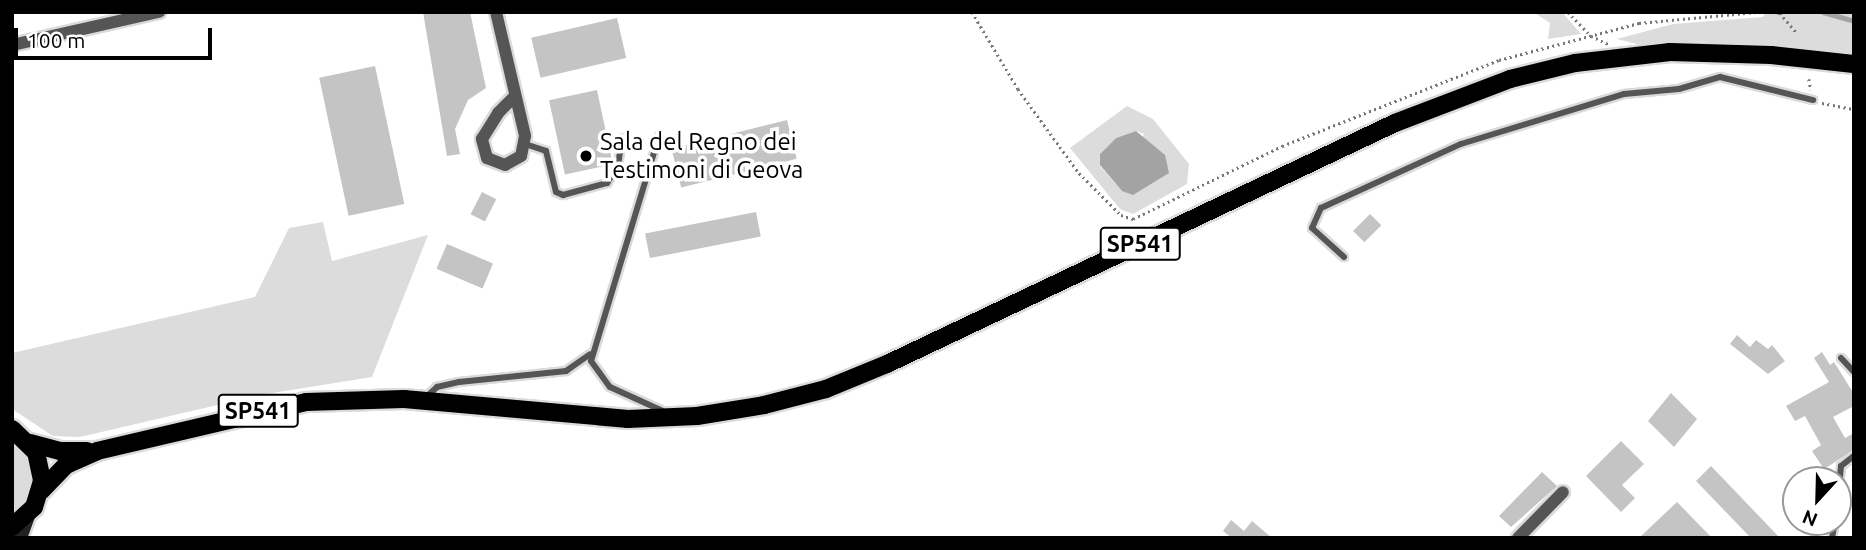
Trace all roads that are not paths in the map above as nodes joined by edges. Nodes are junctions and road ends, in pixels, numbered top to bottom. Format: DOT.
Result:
graph roads {
  1 [pos="159,12"];
  2 [pos="496,12"];
  3 [pos="12,45"];
  4 [pos="1854,64"];
  5 [pos="515,96"];
  6 [pos="1813,100"];
  7 [pos="659,136"];
  8 [pos="622,138"];
  9 [pos="526,144"];
  10 [pos="1344,257"];
  11 [pos="592,349"];
  12 [pos="1841,358"];
  13 [pos="1854,372"];
  14 [pos="423,400"];
  15 [pos="678,417"];
  16 [pos="12,429"];
  17 [pos="30,443"];
  18 [pos="97,450"];
  19 [pos="41,491"];
  20 [pos="1563,492"];
  21 [pos="27,516"];
  22 [pos="12,527"];
  23 [pos="20,538"];
  24 [pos="1518,538"];
  1 -- 3 [label="street"];
  2 -- 5 [label="street"];
  4 -- 15 [label="main road, SP541"];
  5 -- 9 [label="street"];
  5 -- 9 [label="street"];
  6 -- 10 [label="lane"];
  7 -- 11 [label="lane"];
  8 -- 9 [label="lane"];
  11 -- 14 [label="lane"];
  11 -- 15 [label="lane"];
  12 -- 13 [label="lane"];
  14 -- 15 [label="main road, SP541"];
  14 -- 18 [label="main road, SP541"];
  16 -- 17 [label="main road"];
  17 -- 18 [label="main road, SP541"];
  17 -- 19 [label="main road"];
  18 -- 19 [label="main road, SP541"];
  19 -- 21 [label="main road"];
  20 -- 24 [label="street"];
  21 -- 22 [label="main road"];
  21 -- 23 [label="main road"];
}
